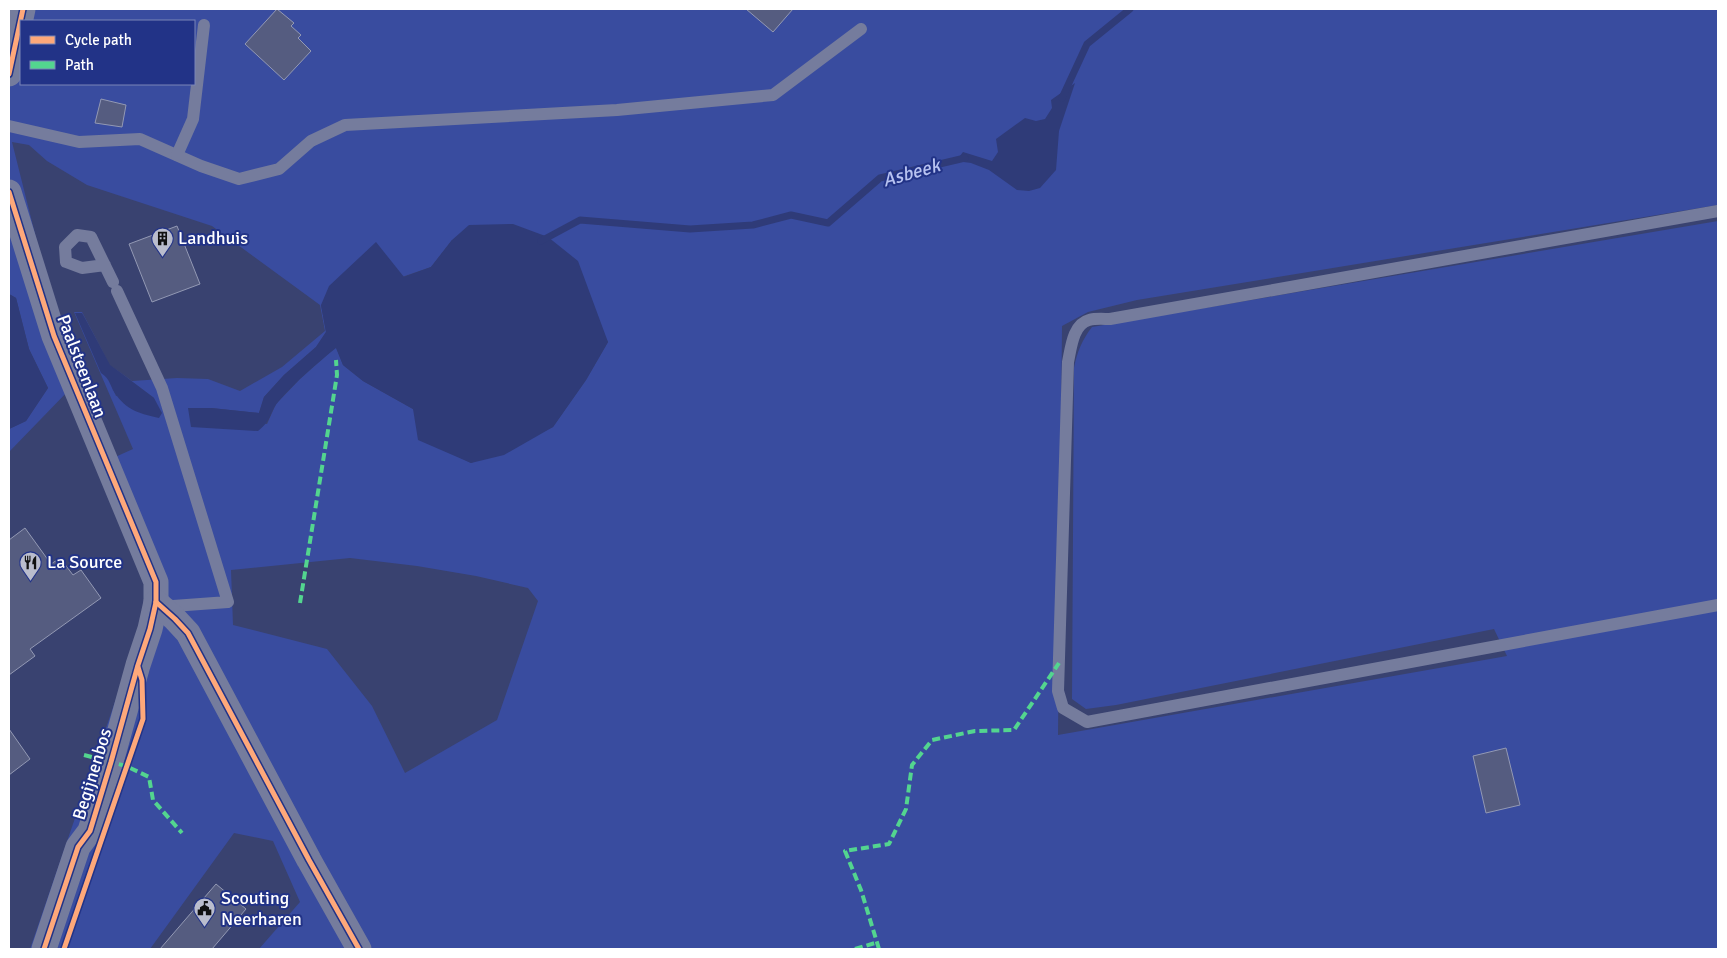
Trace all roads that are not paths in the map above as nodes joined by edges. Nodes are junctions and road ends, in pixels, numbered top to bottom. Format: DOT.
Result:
graph roads {
  1 [pos="204,25"];
  2 [pos="20,26"];
  3 [pos="861,29"];
  4 [pos="9,74"];
  5 [pos="9,126"];
  6 [pos="177,155"];
  7 [pos="9,192"];
  8 [pos="1718,211"];
  9 [pos="104,265"];
  10 [pos="156,602"];
  11 [pos="1718,605"];
  12 [pos="44,949"];
  13 [pos="360,949"];
  1 -- 6 [label="lane"];
  2 -- 4 [label="street"];
  3 -- 6 [label="lane"];
  5 -- 6 [label="lane"];
  7 -- 10 [label="street, Paalsteenlaan"];
  8 -- 11 [label="lane"];
  9 -- 10 [label="lane"];
  10 -- 12 [label="street, Begijnenbos"];
  10 -- 13 [label="street"];
}
